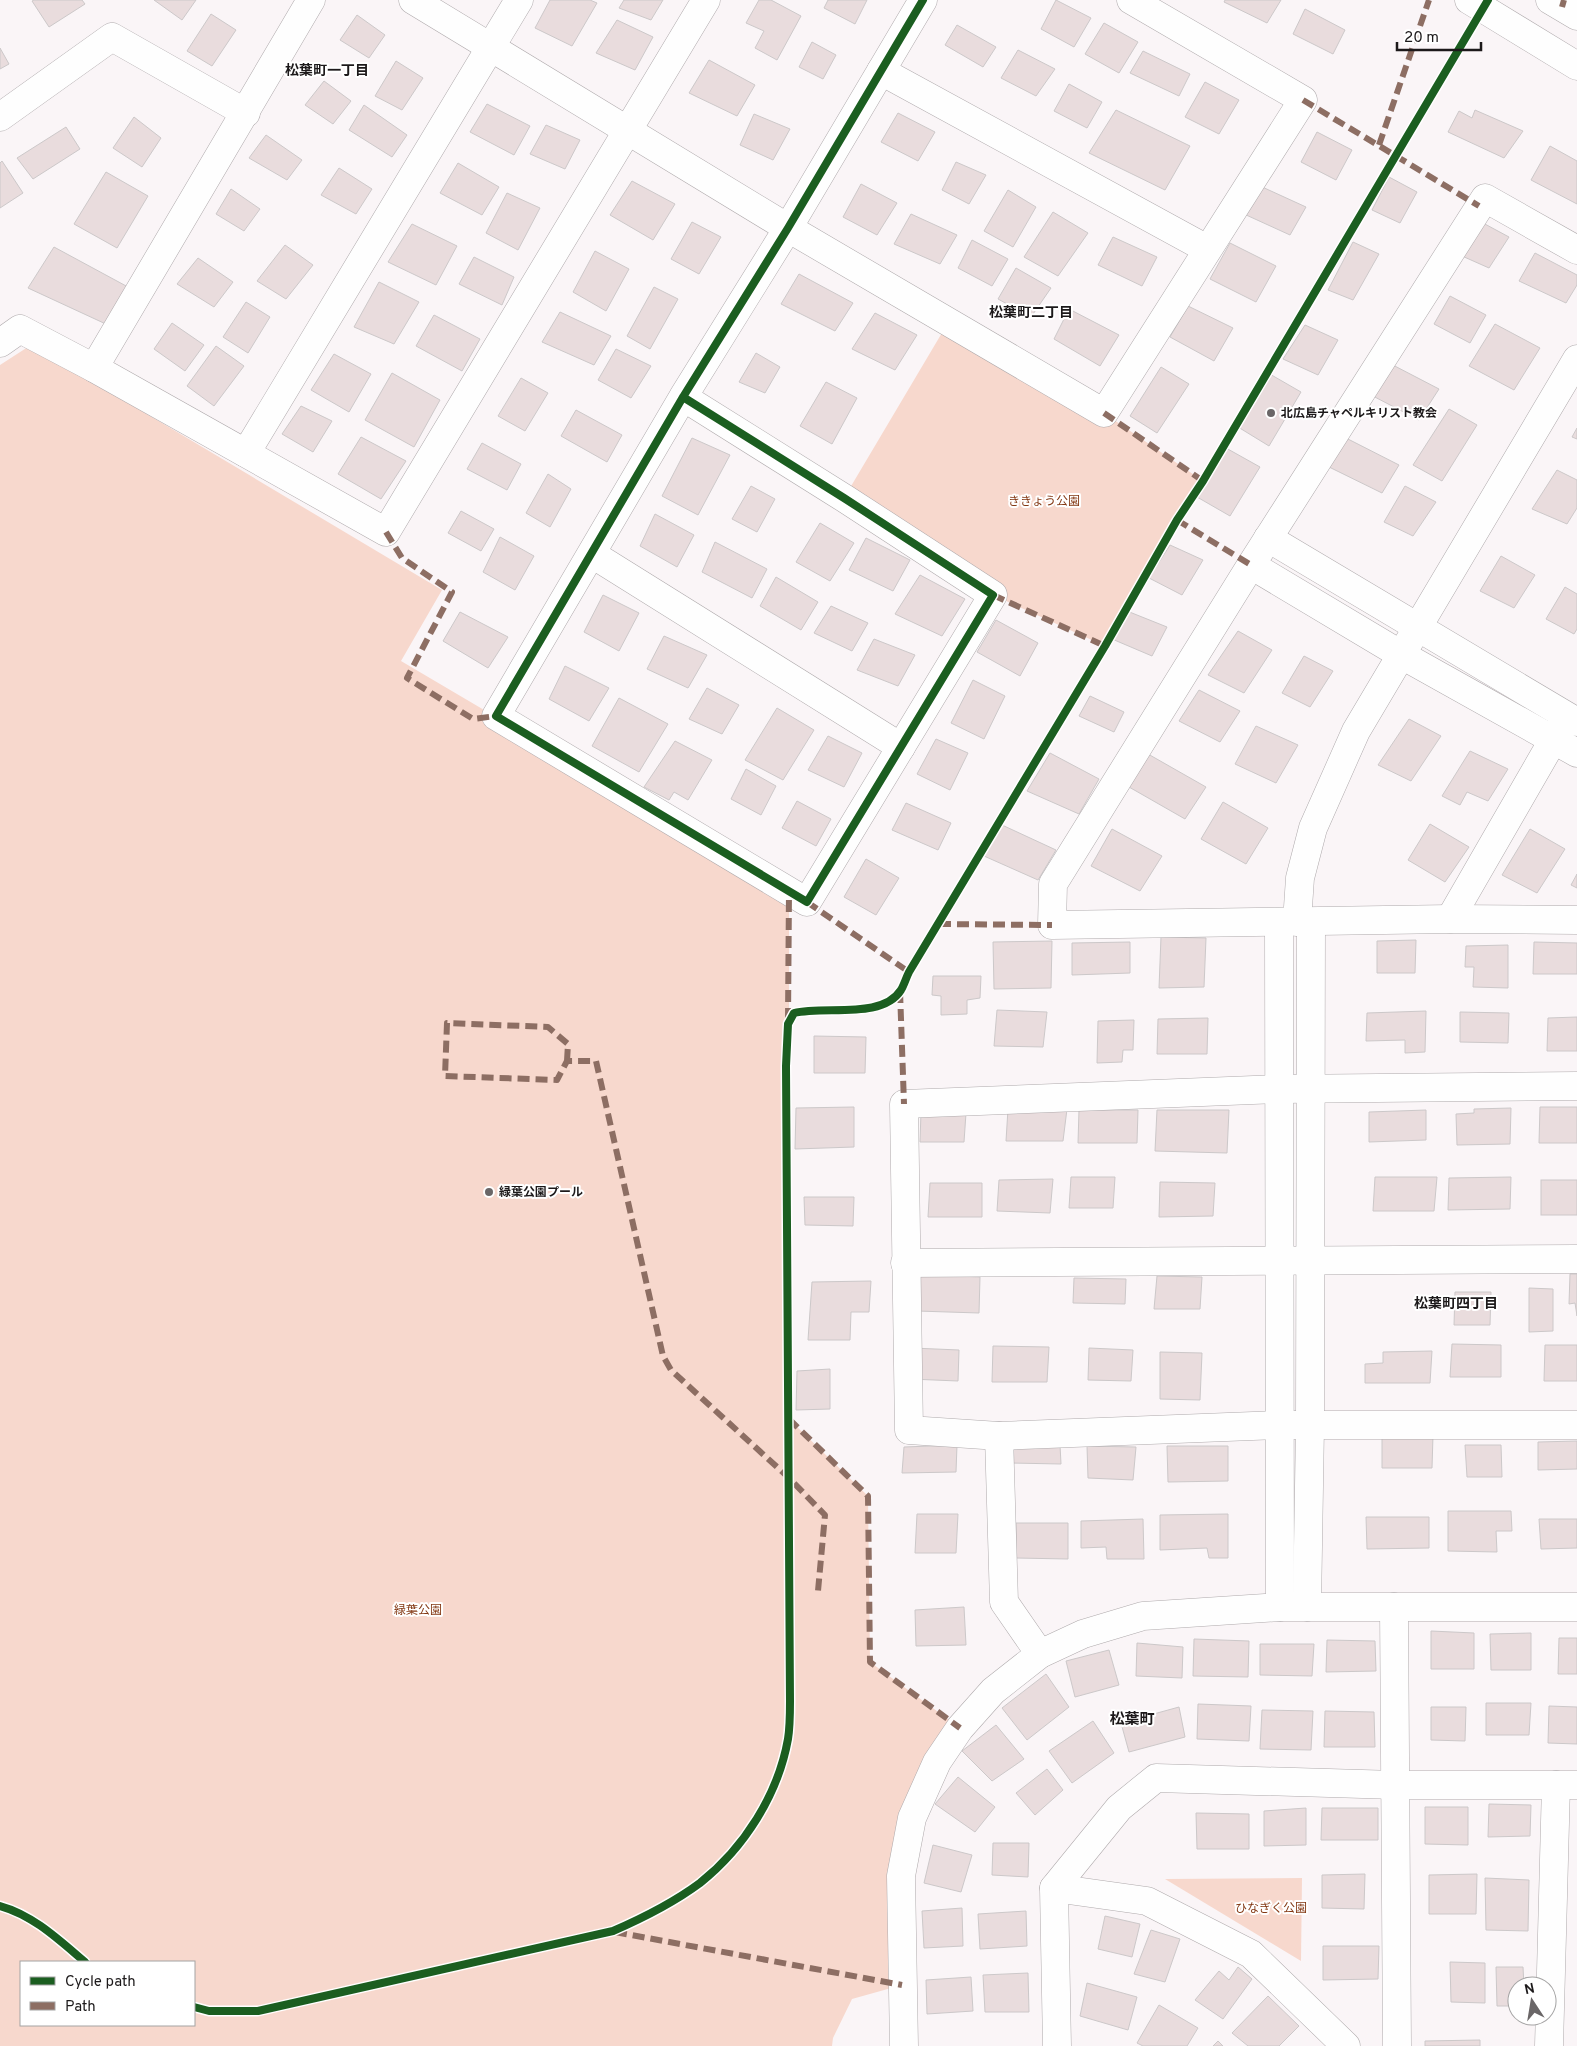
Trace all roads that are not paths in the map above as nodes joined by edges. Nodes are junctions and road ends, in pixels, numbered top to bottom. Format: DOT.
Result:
graph roads {
  1 [pos="311,0"];
  2 [pos="412,0"];
  3 [pos="519,0"];
  4 [pos="706,0"];
  5 [pos="923,0"];
  6 [pos="1131,0"];
  7 [pos="1468,0"];
  8 [pos="1550,0"];
  9 [pos="1577,16"];
  10 [pos="492,46"];
  11 [pos="1577,66"];
  12 [pos="881,71"];
  13 [pos="246,113"];
  14 [pos="0,117"];
  15 [pos="627,132"];
  16 [pos="788,228"];
  17 [pos="1207,249"];
  18 [pos="1577,250"];
  19 [pos="0,343"];
  20 [pos="1577,359"];
  21 [pos="94,368"];
  22 [pos="683,397"];
  23 [pos="246,454"];
  24 [pos="1268,538"];
  25 [pos="592,554"];
  26 [pos="1252,565"];
  27 [pos="1416,627"];
  28 [pos="1400,654"];
  29 [pos="1569,720"];
  30 [pos="901,746"];
  31 [pos="1577,753"];
  32 [pos="1450,919"];
  33 [pos="1577,920"];
  34 [pos="1295,922"];
  35 [pos="1577,1086"];
  36 [pos="1279,1089"];
  37 [pos="1309,1089"];
  38 [pos="1577,1259"];
  39 [pos="1279,1261"];
  40 [pos="1309,1261"];
  41 [pos="905,1262"];
  42 [pos="1280,1425"];
  43 [pos="1577,1425"];
  44 [pos="1310,1426"];
  45 [pos="999,1436"];
  46 [pos="1280,1607"];
  47 [pos="1307,1607"];
  48 [pos="1394,1607"];
  49 [pos="1577,1607"];
  50 [pos="1040,1654"];
  51 [pos="1396,1785"];
  52 [pos="1566,1785"];
  53 [pos="1054,1888"];
  54 [pos="904,2046"];
  55 [pos="1056,2046"];
  56 [pos="1346,2046"];
  57 [pos="1397,2046"];
  58 [pos="1549,2046"];
  1 -- 13 [label="street"];
  2 -- 10 [label="street"];
  3 -- 10 [label="street"];
  4 -- 15 [label="street"];
  5 -- 12 [label="street"];
  6 -- 17 [label="street"];
  7 -- 11 [label="street"];
  8 -- 9 [label="street"];
  10 -- 15 [label="street"];
  10 -- 23 [label="street"];
  12 -- 16 [label="street"];
  12 -- 17 [label="street"];
  13 -- 14 [label="street"];
  13 -- 21 [label="street"];
  15 -- 16 [label="street"];
  15 -- 23 [label="street"];
  16 -- 17 [label="street"];
  16 -- 22 [label="street"];
  18 -- 24 [label="street"];
  19 -- 21 [label="street"];
  20 -- 27 [label="street"];
  21 -- 23 [label="street"];
  22 -- 25 [label="street"];
  22 -- 30 [label="street"];
  24 -- 26 [label="street"];
  24 -- 27 [label="street"];
  25 -- 30 [label="street"];
  25 -- 30 [label="street"];
  26 -- 28 [label="street"];
  26 -- 34 [label="street"];
  27 -- 28 [label="street"];
  27 -- 29 [label="street"];
  28 -- 29 [label="street"];
  28 -- 34 [label="street"];
  29 -- 31 [label="street"];
  29 -- 32 [label="street"];
  32 -- 33 [label="street"];
  32 -- 34 [label="street"];
  34 -- 36 [label="street"];
  34 -- 37 [label="street"];
  35 -- 37 [label="street"];
  36 -- 37 [label="street"];
  36 -- 39 [label="street"];
  36 -- 41 [label="street"];
  37 -- 40 [label="street"];
  38 -- 40 [label="street"];
  39 -- 40 [label="street"];
  39 -- 41 [label="street"];
  39 -- 42 [label="street"];
  40 -- 44 [label="street"];
  41 -- 45 [label="street"];
  42 -- 44 [label="street"];
  42 -- 45 [label="street"];
  42 -- 46 [label="street"];
  43 -- 44 [label="street"];
  44 -- 47 [label="street"];
  45 -- 50 [label="street"];
  46 -- 47 [label="street"];
  46 -- 50 [label="street"];
  47 -- 48 [label="street"];
  48 -- 49 [label="street"];
  48 -- 51 [label="street"];
  50 -- 54 [label="street"];
  51 -- 52 [label="street"];
  51 -- 53 [label="street"];
  51 -- 57 [label="street"];
  52 -- 58 [label="street"];
  53 -- 55 [label="street"];
  53 -- 56 [label="street"];
}
